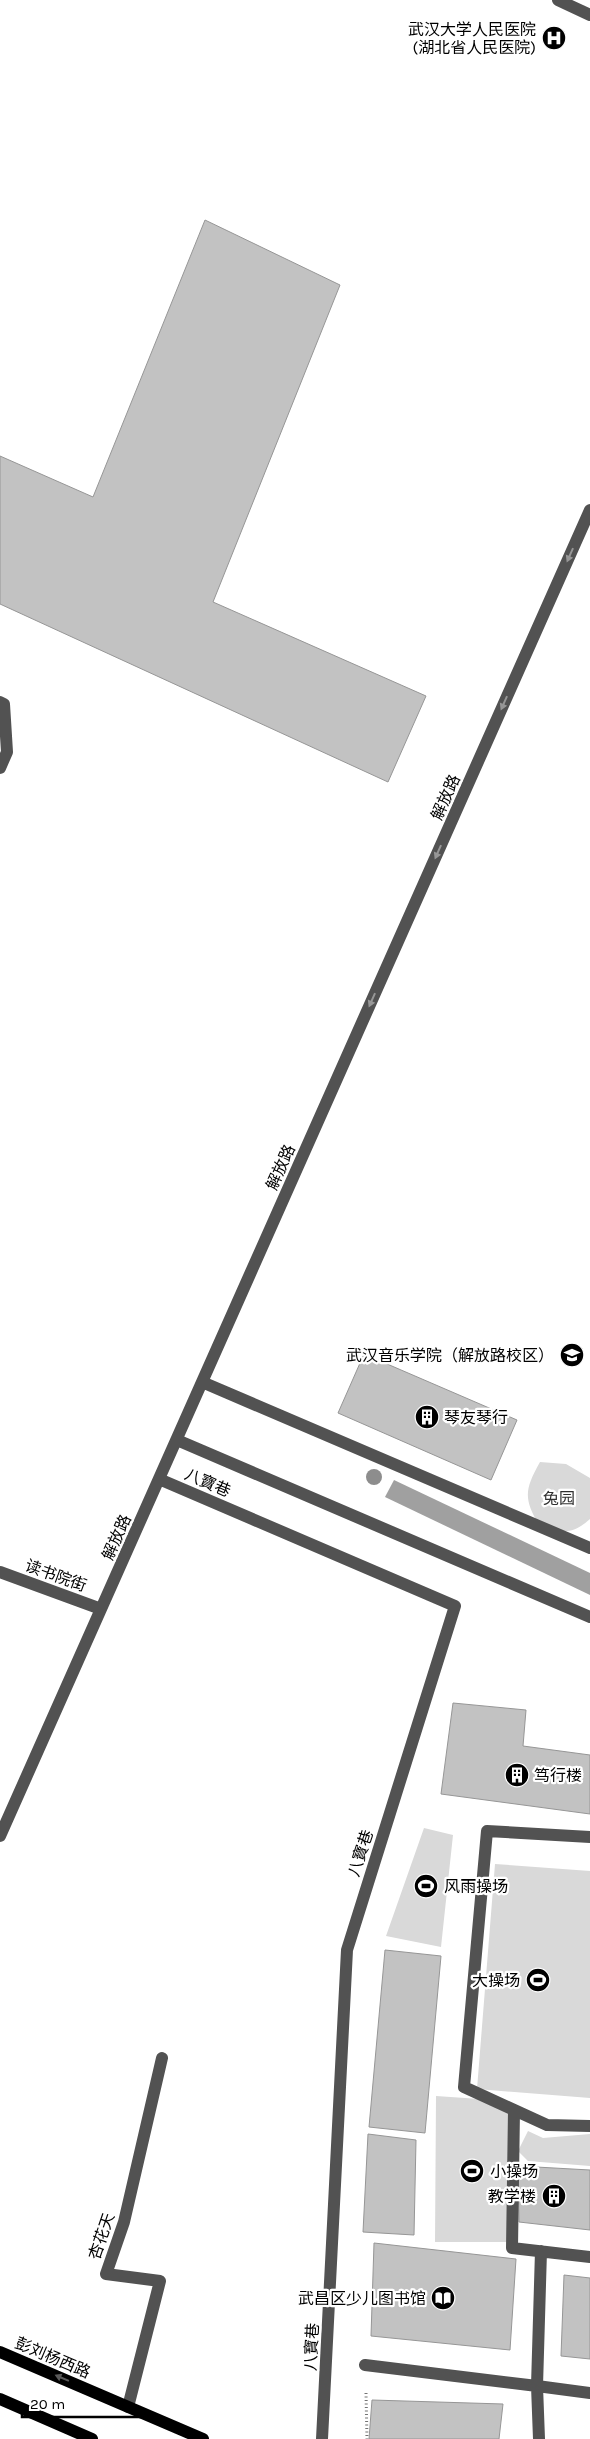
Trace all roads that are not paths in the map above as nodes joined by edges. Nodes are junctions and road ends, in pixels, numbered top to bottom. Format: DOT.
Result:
graph roads {
  1 [pos="558,0"];
  2 [pos="590,15"];
  3 [pos="590,510"];
  4 [pos="0,702"];
  5 [pos="0,768"];
  6 [pos="202,1382"];
  7 [pos="177,1440"];
  8 [pos="159,1479"];
  9 [pos="590,1548"];
  10 [pos="0,1572"];
  11 [pos="101,1609"];
  12 [pos="590,1617"];
  13 [pos="0,1836"];
  14 [pos="590,1837"];
  15 [pos="162,2058"];
  16 [pos="514,2110"];
  17 [pos="590,2126"];
  18 [pos="541,2252"];
  19 [pos="590,2257"];
  20 [pos="0,2352"];
  21 [pos="365,2365"];
  22 [pos="537,2386"];
  23 [pos="590,2393"];
  24 [pos="0,2399"];
  25 [pos="128,2407"];
  26 [pos="92,2439"];
  27 [pos="203,2439"];
  28 [pos="322,2439"];
  29 [pos="538,2439"];
  1 -- 2 [label="street"];
  3 -- 6 [label="street, 解放路, one-way"];
  4 -- 5 [label="street"];
  6 -- 7 [label="street, 解放路"];
  6 -- 9 [label="street"];
  7 -- 8 [label="street, 解放路"];
  7 -- 12 [label="street"];
  8 -- 11 [label="street, 解放路"];
  8 -- 28 [label="street, 八寶巷"];
  10 -- 11 [label="street, 读书院街"];
  11 -- 13 [label="street, 解放路"];
  14 -- 16 [label="street"];
  15 -- 25 [label="street, 杏花天"];
  16 -- 17 [label="street"];
  16 -- 18 [label="street"];
  18 -- 19 [label="street"];
  18 -- 22 [label="street"];
  25 -- 20 [label="main road, 彭刘杨西路, one-way"];
  21 -- 22 [label="street"];
  22 -- 23 [label="street"];
  22 -- 29 [label="street"];
  24 -- 26 [label="main road"];
  25 -- 27 [label="main road, 彭刘杨西路"];
}
